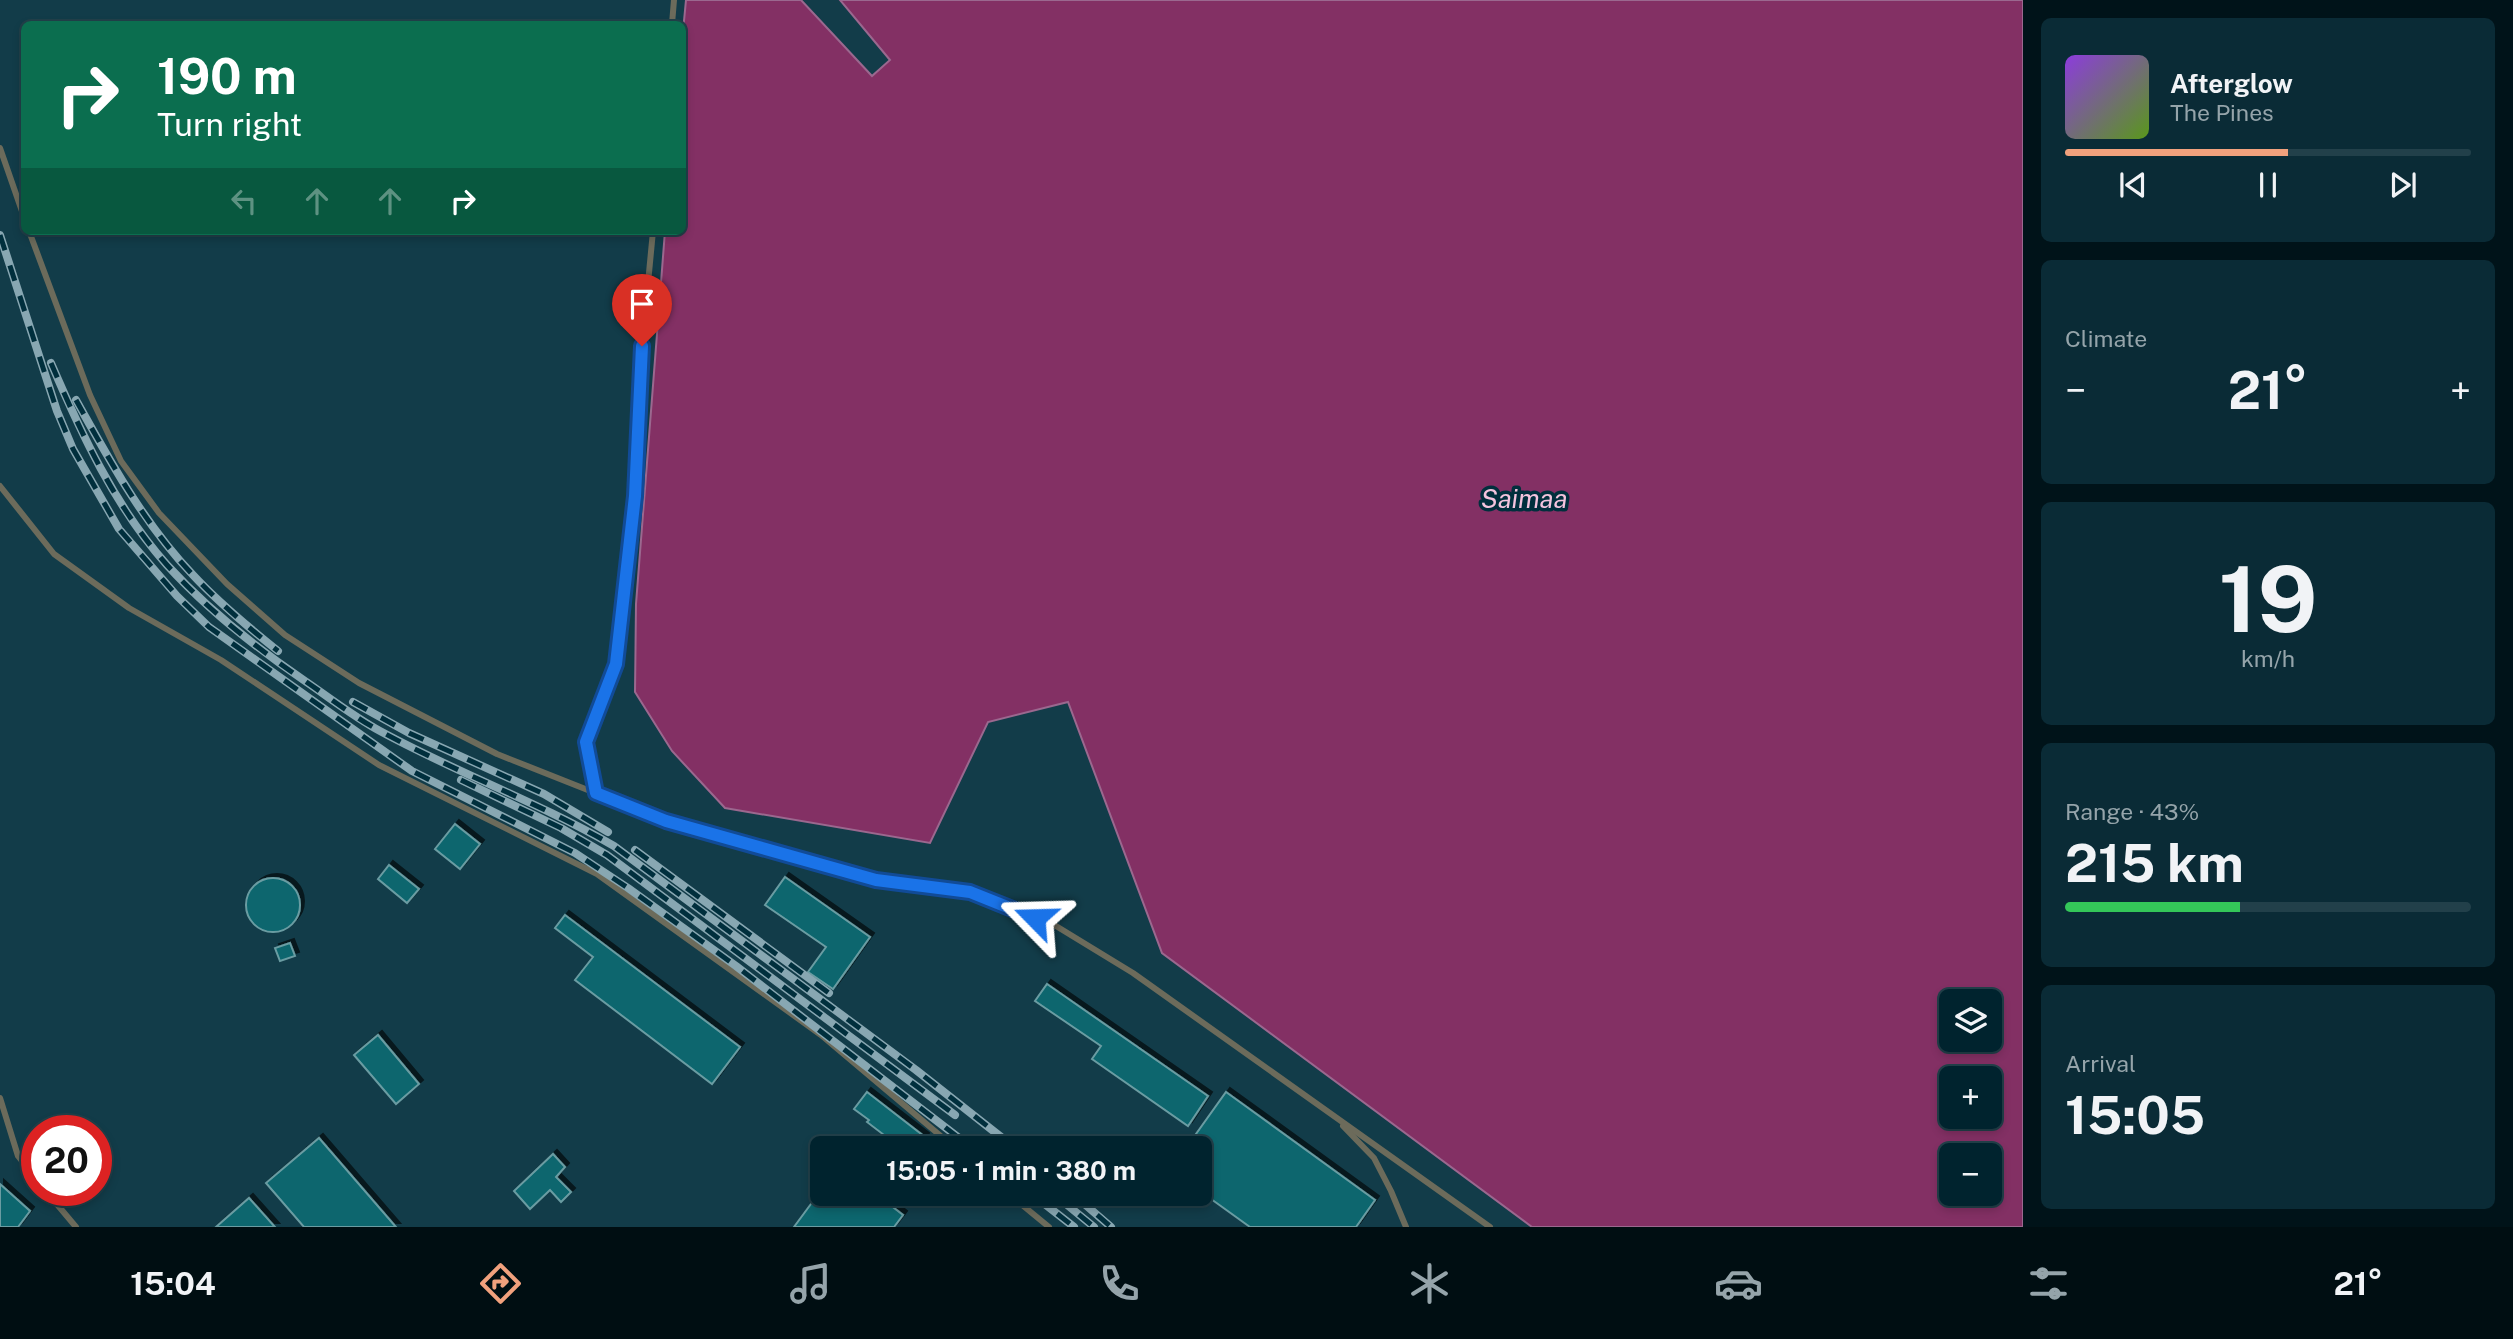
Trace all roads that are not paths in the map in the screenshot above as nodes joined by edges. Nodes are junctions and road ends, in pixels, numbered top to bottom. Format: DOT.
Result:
graph roads {
  1 [pos="674,0"];
  2 [pos="672,21"];
  3 [pos="0,148"];
  4 [pos="21,208"];
  5 [pos="30,235"];
  6 [pos="653,235"];
  7 [pos="0,486"];
  8 [pos="596,793"];
  9 [pos="0,1098"];
  10 [pos="1333,1115"];
  11 [pos="941,1136"];
  12 [pos="21,1160"];
  13 [pos="58,1206"];
  14 [pos="1024,1206"];
  15 [pos="76,1227"];
  16 [pos="1049,1227"];
  17 [pos="1406,1227"];
  18 [pos="1490,1227"];
  1 -- 2 [label="lane"];
  3 -- 4 [label="lane"];
  5 -- 8 [label="lane"];
  6 -- 8 [label="lane"];
  7 -- 11 [label="lane"];
  8 -- 10 [label="lane"];
  9 -- 12 [label="lane"];
  10 -- 17 [label="lane"];
  10 -- 18 [label="lane"];
  13 -- 15 [label="lane"];
  14 -- 16 [label="lane"];
}
